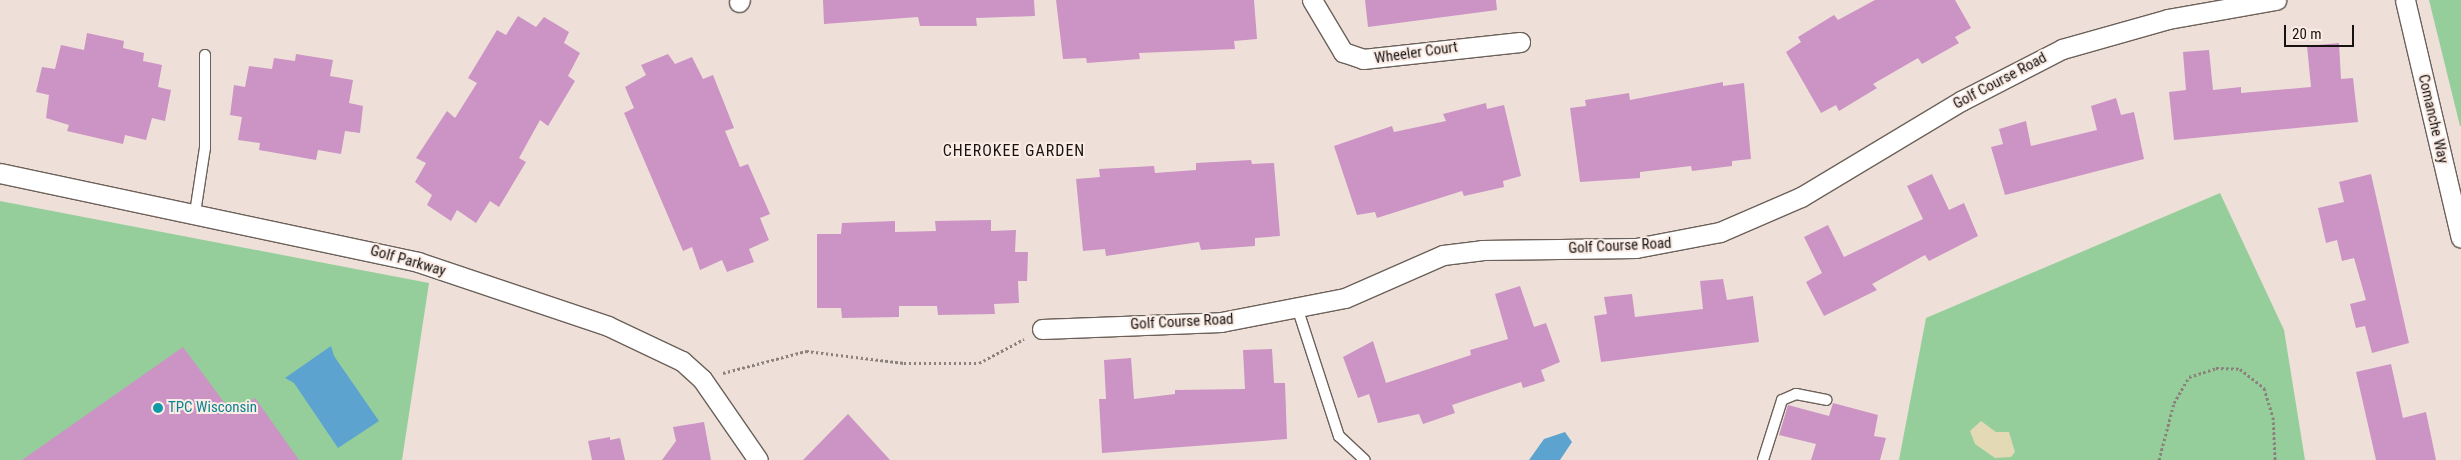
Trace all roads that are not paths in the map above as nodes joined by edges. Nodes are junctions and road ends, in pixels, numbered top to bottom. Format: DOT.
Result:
graph roads {
  1 [pos="1312,0"];
  2 [pos="2276,0"];
  3 [pos="2405,0"];
  4 [pos="1520,42"];
  5 [pos="205,55"];
  6 [pos="0,173"];
  7 [pos="196,214"];
  8 [pos="2461,238"];
  9 [pos="1298,308"];
  10 [pos="1042,329"];
  11 [pos="1826,400"];
  12 [pos="758,460"];
  13 [pos="1365,460"];
  14 [pos="1764,460"];
  1 -- 4 [label="street, Wheeler Court"];
  2 -- 9 [label="street, Golf Course Road"];
  3 -- 8 [label="street, Comanche Way"];
  5 -- 7 [label="lane"];
  6 -- 7 [label="street, Golf Parkway"];
  7 -- 12 [label="street, Golf Parkway"];
  9 -- 10 [label="street, Golf Course Road"];
  9 -- 13 [label="lane"];
  11 -- 14 [label="lane"];
}
